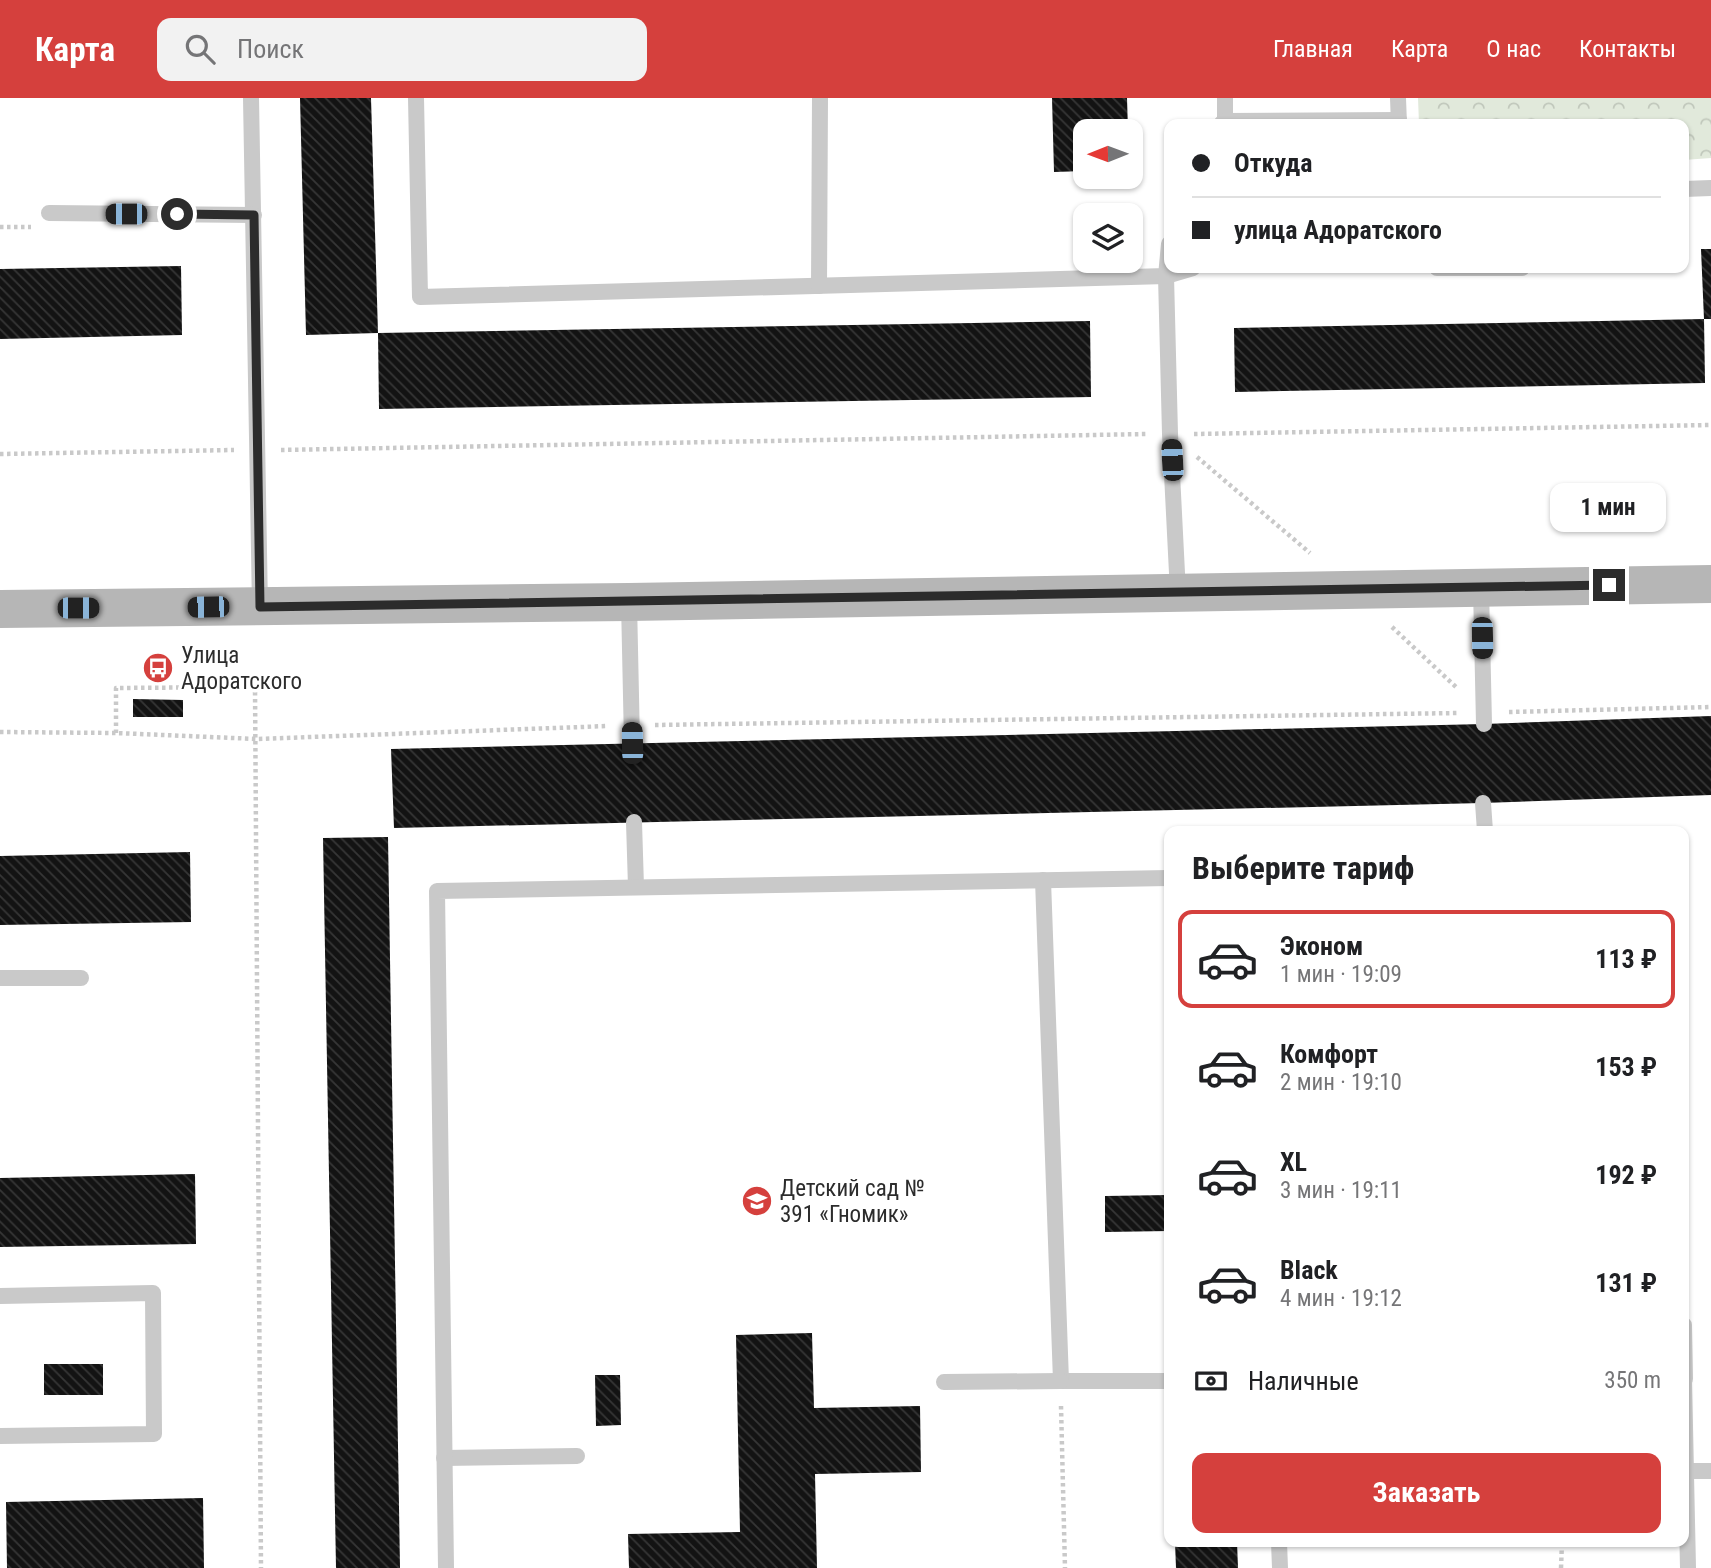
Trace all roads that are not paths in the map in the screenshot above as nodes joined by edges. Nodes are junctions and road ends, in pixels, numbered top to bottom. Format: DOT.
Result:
graph roads {
  1 [pos="251,98"];
  2 [pos="416,98"];
  3 [pos="820,98"];
  4 [pos="1225,98"];
  5 [pos="1398,98"];
  6 [pos="1223,119"];
  7 [pos="1399,119"];
  8 [pos="1711,188"];
  9 [pos="1689,189"];
  10 [pos="49,213"];
  11 [pos="254,215"];
  12 [pos="1166,273"];
  13 [pos="1176,273"];
  14 [pos="1166,276"];
  15 [pos="819,286"];
  16 [pos="1711,583"];
  17 [pos="1481,587"];
  18 [pos="1178,593"];
  19 [pos="629,602"];
  20 [pos="260,607"];
  21 [pos="0,609"];
  22 [pos="1483,719"];
  23 [pos="632,743"];
  24 [pos="1483,803"];
  25 [pos="634,822"];
  26 [pos="1485,826"];
  27 [pos="1164,878"];
  28 [pos="1043,880"];
  29 [pos="635,887"];
  30 [pos="0,978"];
  31 [pos="81,978"];
  32 [pos="0,1296"];
  33 [pos="1061,1381"];
  34 [pos="1164,1381"];
  35 [pos="944,1382"];
  36 [pos="0,1436"];
  37 [pos="577,1456"];
  38 [pos="444,1458"];
  39 [pos="1689,1471"];
  40 [pos="1711,1471"];
  41 [pos="1279,1547"];
  42 [pos="1688,1547"];
  43 [pos="446,1568"];
  44 [pos="1280,1568"];
  45 [pos="1688,1568"];
  1 -- 11 [label="lane"];
  2 -- 15 [label="lane"];
  3 -- 15 [label="lane"];
  4 -- 6 [label="lane"];
  5 -- 7 [label="lane"];
  8 -- 9 [label="lane"];
  10 -- 11 [label="lane"];
  11 -- 20 [label="lane"];
  12 -- 14 [label="lane"];
  13 -- 14 [label="lane"];
  14 -- 15 [label="lane"];
  14 -- 18 [label="lane"];
  16 -- 17 [label="street"];
  17 -- 18 [label="street"];
  17 -- 22 [label="lane"];
  18 -- 19 [label="street"];
  19 -- 20 [label="street"];
  19 -- 23 [label="lane"];
  20 -- 21 [label="street"];
  24 -- 26 [label="lane"];
  25 -- 29 [label="lane"];
  27 -- 28 [label="lane"];
  28 -- 29 [label="lane"];
  28 -- 33 [label="lane"];
  29 -- 38 [label="lane"];
  30 -- 31 [label="lane"];
  32 -- 36 [label="lane"];
  33 -- 34 [label="lane"];
  33 -- 35 [label="lane"];
  37 -- 38 [label="lane"];
  38 -- 43 [label="lane"];
  39 -- 40 [label="lane"];
  41 -- 44 [label="lane"];
  42 -- 45 [label="lane"];
}
